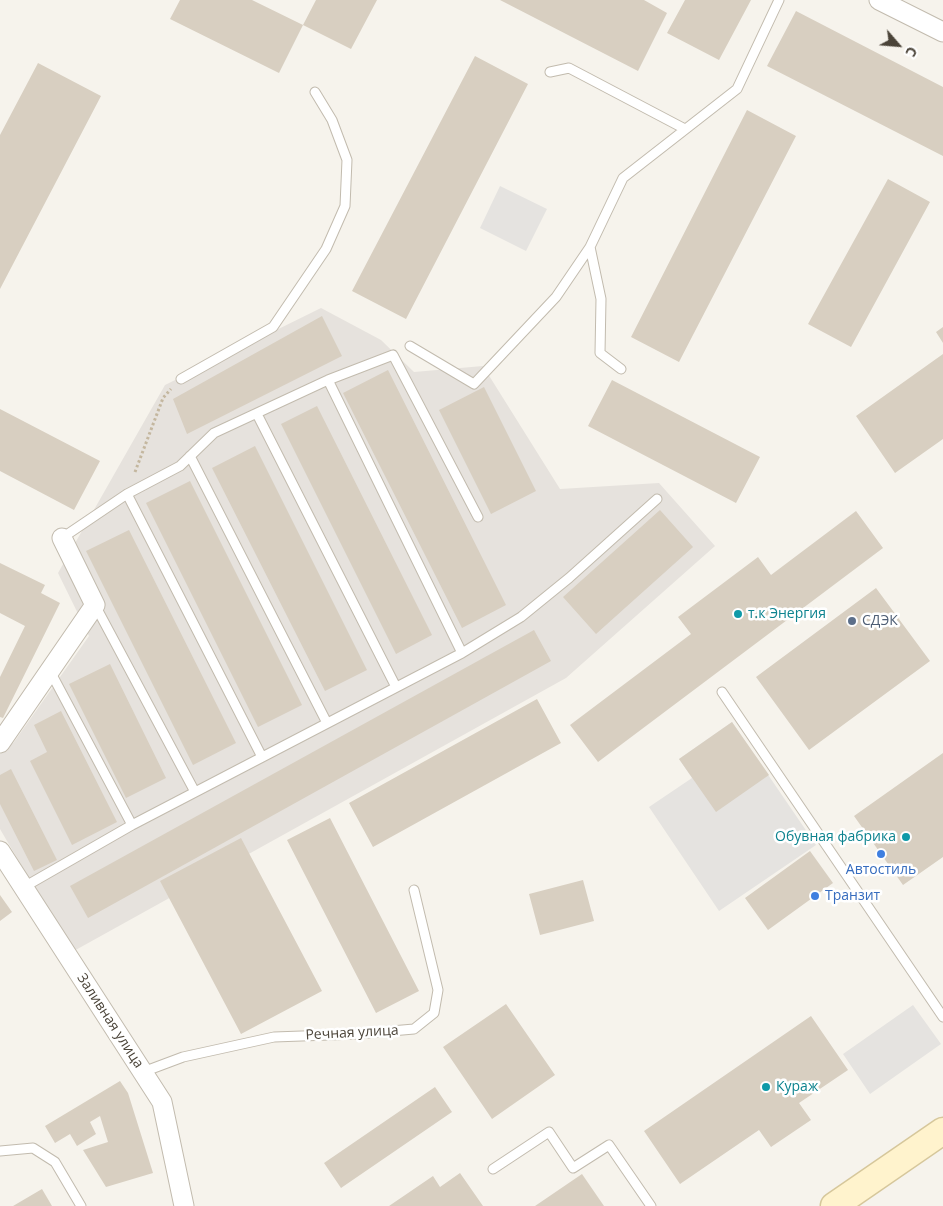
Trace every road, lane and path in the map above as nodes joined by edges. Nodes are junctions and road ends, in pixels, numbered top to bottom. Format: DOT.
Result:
graph roads {
  1 [pos="780,0"];
  2 [pos="879,0"];
  3 [pos="943,32"];
  4 [pos="550,72"];
  5 [pos="315,92"];
  6 [pos="685,129"];
  7 [pos="590,247"];
  8 [pos="410,346"];
  9 [pos="621,369"];
  10 [pos="181,379"];
  11 [pos="328,380"];
  12 [pos="257,414"];
  13 [pos="190,456"];
  14 [pos="127,494"];
  15 [pos="657,499"];
  16 [pos="478,517"];
  17 [pos="62,538"];
  18 [pos="95,605"];
  19 [pos="462,653"];
  20 [pos="50,671"];
  21 [pos="396,688"];
  22 [pos="722,692"];
  23 [pos="327,723"];
  24 [pos="0,744"];
  25 [pos="262,757"];
  26 [pos="195,792"];
  27 [pos="132,825"];
  28 [pos="0,851"];
  29 [pos="24,888"];
  30 [pos="414,890"];
  31 [pos="943,1017"];
  32 [pos="143,1072"];
  33 [pos="943,1131"];
  34 [pos="0,1151"];
  35 [pos="493,1169"];
  36 [pos="81,1206"];
  37 [pos="184,1206"];
  38 [pos="651,1206"];
  39 [pos="834,1206"];
  1 -- 6 [label="lane"];
  2 -- 3 [label="street"];
  4 -- 6 [label="lane"];
  5 -- 10 [label="lane"];
  6 -- 7 [label="lane"];
  7 -- 8 [label="lane"];
  7 -- 9 [label="lane"];
  10 -- 14 [label="path"];
  11 -- 12 [label="lane"];
  11 -- 16 [label="lane"];
  11 -- 19 [label="lane"];
  12 -- 13 [label="lane"];
  12 -- 21 [label="lane"];
  13 -- 14 [label="lane"];
  13 -- 23 [label="lane"];
  14 -- 17 [label="lane"];
  14 -- 25 [label="lane"];
  15 -- 19 [label="lane"];
  17 -- 18 [label="street"];
  18 -- 20 [label="street"];
  18 -- 26 [label="lane"];
  19 -- 21 [label="lane"];
  20 -- 24 [label="street"];
  20 -- 27 [label="lane"];
  21 -- 23 [label="lane"];
  22 -- 31 [label="lane"];
  23 -- 25 [label="lane"];
  25 -- 26 [label="lane"];
  26 -- 27 [label="lane"];
  27 -- 29 [label="lane"];
  28 -- 29 [label="street, Заливная улица"];
  29 -- 32 [label="street, Заливная улица"];
  30 -- 32 [label="lane, Речная улица"];
  32 -- 37 [label="street, Заливная улица"];
  33 -- 39 [label="main road"];
  34 -- 36 [label="lane"];
  35 -- 38 [label="lane"];
}
